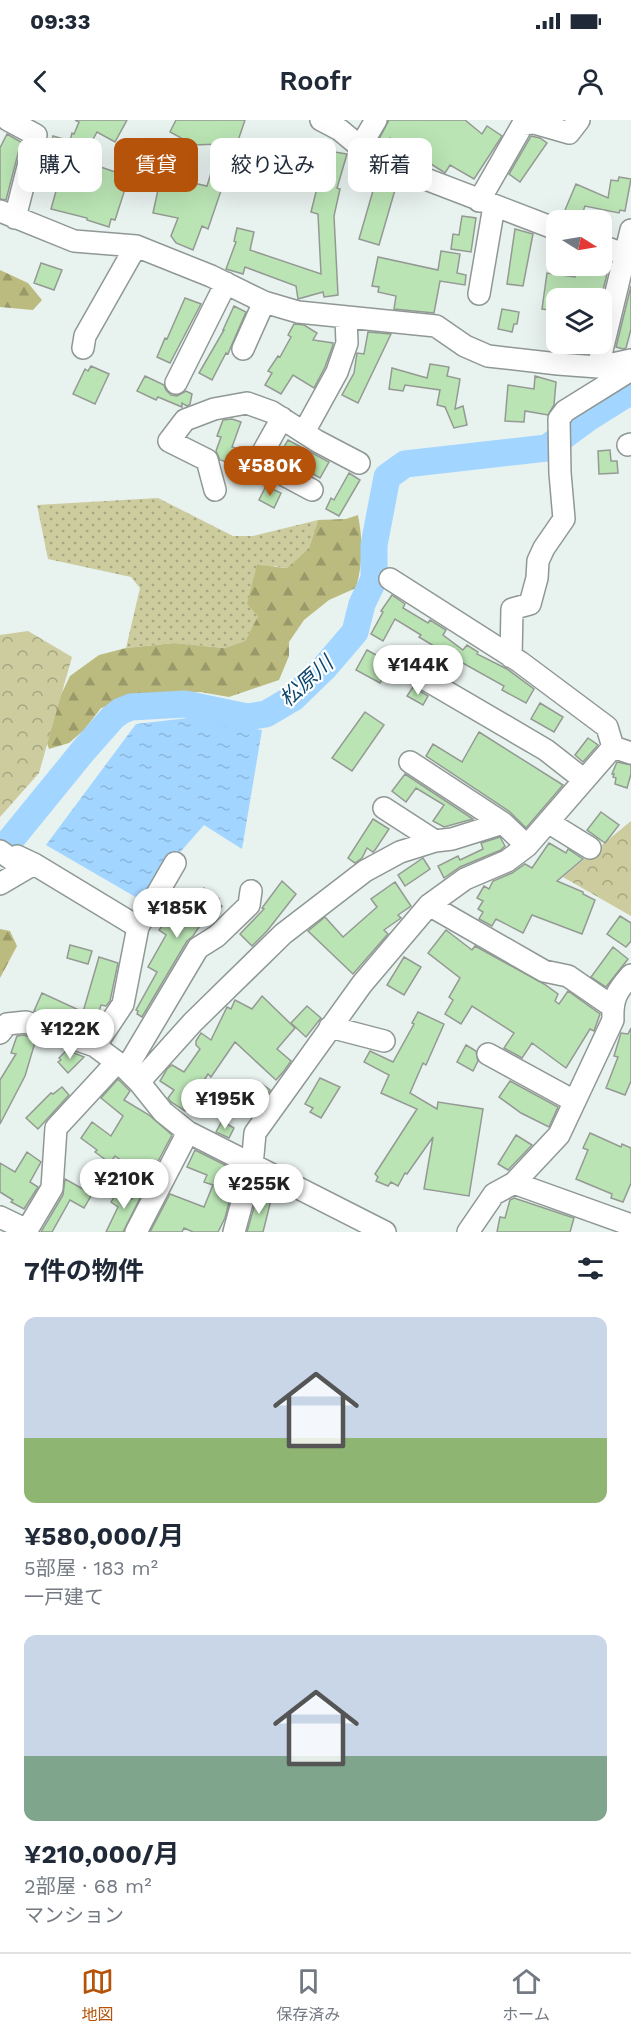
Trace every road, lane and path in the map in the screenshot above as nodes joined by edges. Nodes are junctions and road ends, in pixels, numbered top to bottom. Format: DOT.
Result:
graph roads {
  1 [pos="8,120"];
  2 [pos="321,120"];
  3 [pos="375,120"];
  4 [pos="579,120"];
  5 [pos="349,138"];
  6 [pos="365,138"];
  7 [pos="432,182"];
  8 [pos="486,204"];
  9 [pos="8,214"];
  10 [pos="546,225"];
  11 [pos="631,230"];
  12 [pos="136,246"];
  13 [pos="612,250"];
  14 [pos="628,257"];
  15 [pos="226,283"];
  16 [pos="479,294"];
  17 [pos="264,302"];
  18 [pos="346,318"];
  19 [pos="83,348"];
  20 [pos="243,349"];
  21 [pos="631,360"];
  22 [pos="598,367"];
  23 [pos="631,370"];
  24 [pos="176,383"];
  25 [pos="282,418"];
  26 [pos="304,432"];
  27 [pos="359,464"];
  28 [pos="215,490"];
  29 [pos="312,490"];
  30 [pos="390,579"];
  31 [pos="511,657"];
  32 [pos="411,672"];
  33 [pos="622,750"];
  34 [pos="410,762"];
  35 [pos="583,779"];
  36 [pos="384,808"];
  37 [pos="548,822"];
  38 [pos="503,823"];
  39 [pos="435,841"];
  40 [pos="527,846"];
  41 [pos="590,848"];
  42 [pos="16,858"];
  43 [pos="175,863"];
  44 [pos="0,884"];
  45 [pos="251,891"];
  46 [pos="429,905"];
  47 [pos="138,927"];
  48 [pos="631,975"];
  49 [pos="619,1018"];
  50 [pos="330,1027"];
  51 [pos="0,1033"];
  52 [pos="384,1041"];
  53 [pos="95,1046"];
  54 [pos="488,1053"];
  55 [pos="128,1071"];
  56 [pos="574,1101"];
  57 [pos="189,1132"];
  58 [pos="252,1166"];
  59 [pos="514,1183"];
  60 [pos="0,1217"];
  61 [pos="631,1225"];
  62 [pos="136,1232"];
  63 [pos="234,1232"];
  64 [pos="385,1232"];
  65 [pos="468,1232"];
  1 -- 9 [label="street"];
  2 -- 5 [label="street"];
  3 -- 6 [label="street"];
  4 -- 8 [label="street"];
  7 -- 8 [label="street"];
  8 -- 10 [label="street"];
  8 -- 16 [label="street"];
  9 -- 12 [label="street"];
  11 -- 14 [label="street"];
  12 -- 15 [label="street"];
  12 -- 19 [label="street"];
  13 -- 14 [label="street"];
  14 -- 22 [label="street"];
  15 -- 17 [label="street"];
  15 -- 24 [label="street"];
  17 -- 18 [label="street"];
  17 -- 20 [label="street"];
  18 -- 22 [label="street"];
  18 -- 26 [label="street"];
  21 -- 22 [label="street"];
  23 -- 31 [label="street"];
  25 -- 26 [label="street"];
  25 -- 28 [label="street"];
  25 -- 29 [label="street"];
  26 -- 27 [label="street"];
  30 -- 31 [label="street"];
  31 -- 33 [label="street"];
  32 -- 35 [label="street"];
  33 -- 35 [label="street"];
  34 -- 38 [label="street"];
  35 -- 37 [label="street"];
  36 -- 39 [label="street"];
  37 -- 40 [label="street"];
  37 -- 41 [label="street"];
  38 -- 39 [label="street"];
  38 -- 40 [label="street"];
  39 -- 55 [label="street"];
  40 -- 46 [label="street"];
  42 -- 44 [label="street"];
  42 -- 47 [label="street"];
  43 -- 47 [label="street"];
  45 -- 55 [label="street"];
  46 -- 49 [label="street"];
  46 -- 50 [label="street"];
  47 -- 53 [label="street"];
  48 -- 49 [label="street"];
  49 -- 56 [label="street"];
  50 -- 52 [label="street"];
  50 -- 58 [label="street"];
  51 -- 53 [label="street"];
  53 -- 55 [label="street"];
  54 -- 56 [label="street"];
  55 -- 57 [label="street"];
  55 -- 60 [label="street"];
  56 -- 59 [label="street"];
  57 -- 58 [label="street"];
  57 -- 62 [label="street"];
  58 -- 63 [label="street"];
  58 -- 64 [label="street"];
  59 -- 61 [label="street"];
  59 -- 65 [label="street"];
}
